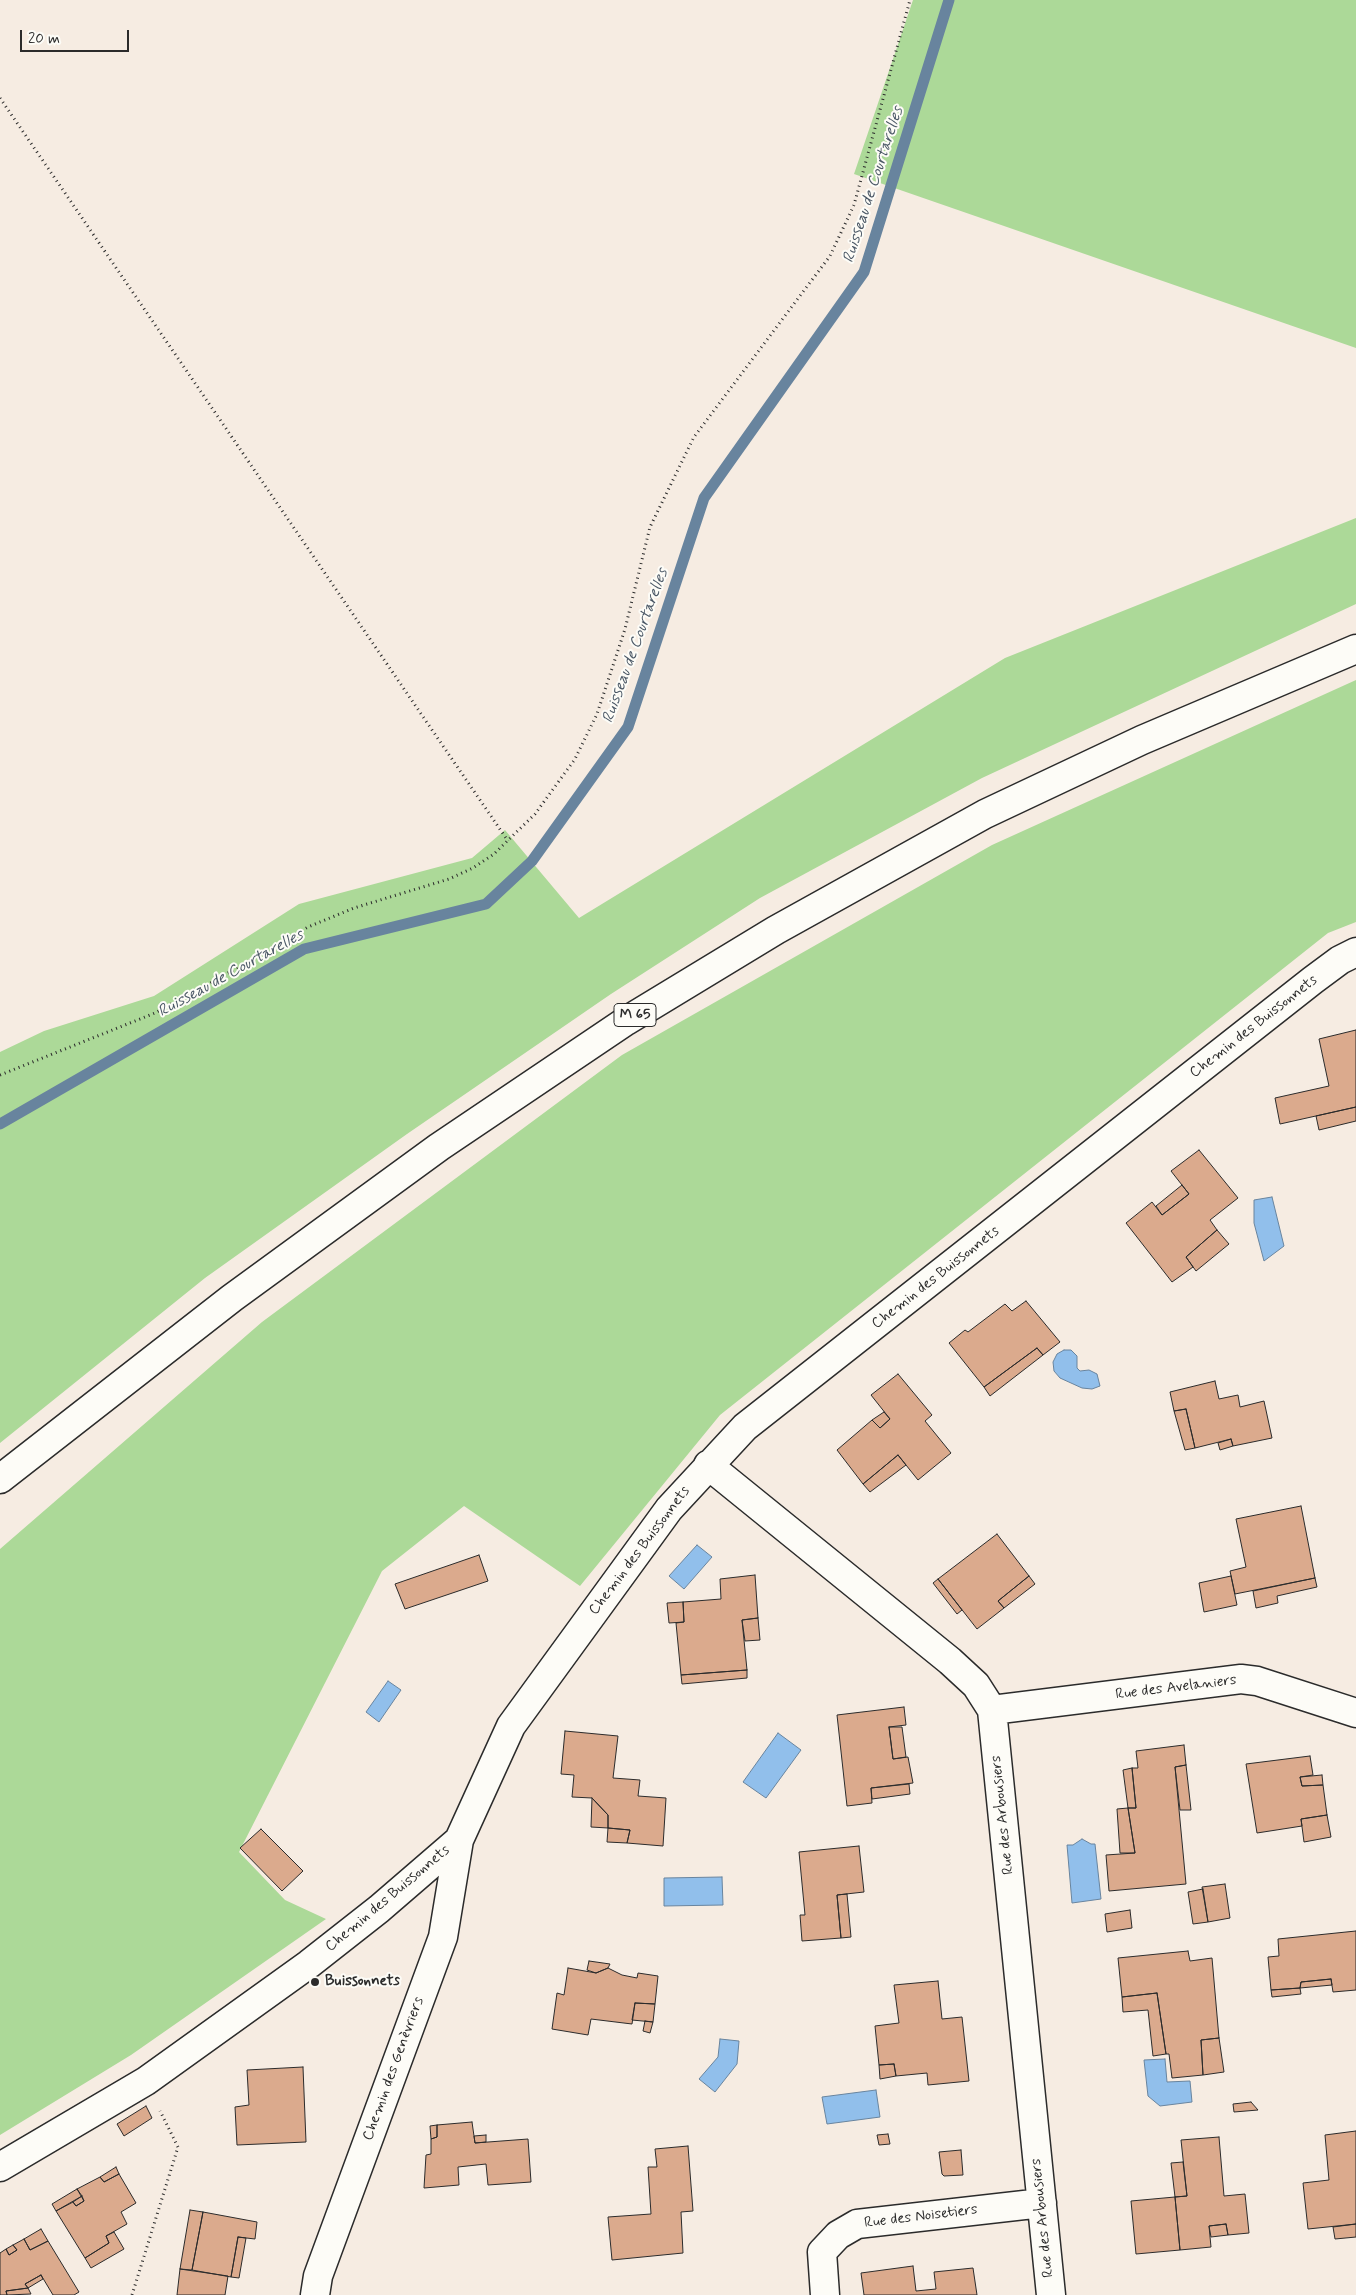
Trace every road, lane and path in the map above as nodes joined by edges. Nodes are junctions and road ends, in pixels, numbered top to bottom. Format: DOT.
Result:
graph roads {
  1 [pos="910,0"];
  2 [pos="0,98"];
  3 [pos="1356,649"];
  4 [pos="508,841"];
  5 [pos="1356,952"];
  6 [pos="0,1075"];
  7 [pos="708,1465"];
  8 [pos="0,1479"];
  9 [pos="992,1710"];
  10 [pos="1356,1713"];
  11 [pos="459,1840"];
  12 [pos="146,2081"];
  13 [pos="0,2167"];
  14 [pos="1042,2203"];
  15 [pos="132,2295"];
  16 [pos="315,2295"];
  17 [pos="825,2295"];
  18 [pos="1051,2295"];
  1 -- 4 [label="path"];
  2 -- 4 [label="path"];
  3 -- 8 [label="street, M 65"];
  4 -- 6 [label="path"];
  5 -- 7 [label="street, Chemin des Buissonnets"];
  7 -- 9 [label="street, Rue des Arbousiers"];
  7 -- 11 [label="street, Chemin des Buissonnets"];
  9 -- 10 [label="street, Rue des Avelaniers"];
  9 -- 14 [label="street, Rue des Arbousiers"];
  11 -- 12 [label="street, Chemin des Buissonnets"];
  11 -- 16 [label="street, Chemin des Genèvriers"];
  12 -- 13 [label="street, Chemin des Buissonnets"];
  12 -- 15 [label="path"];
  14 -- 17 [label="street, Rue des Noisetiers"];
  14 -- 18 [label="street, Rue des Arbousiers"];
}
